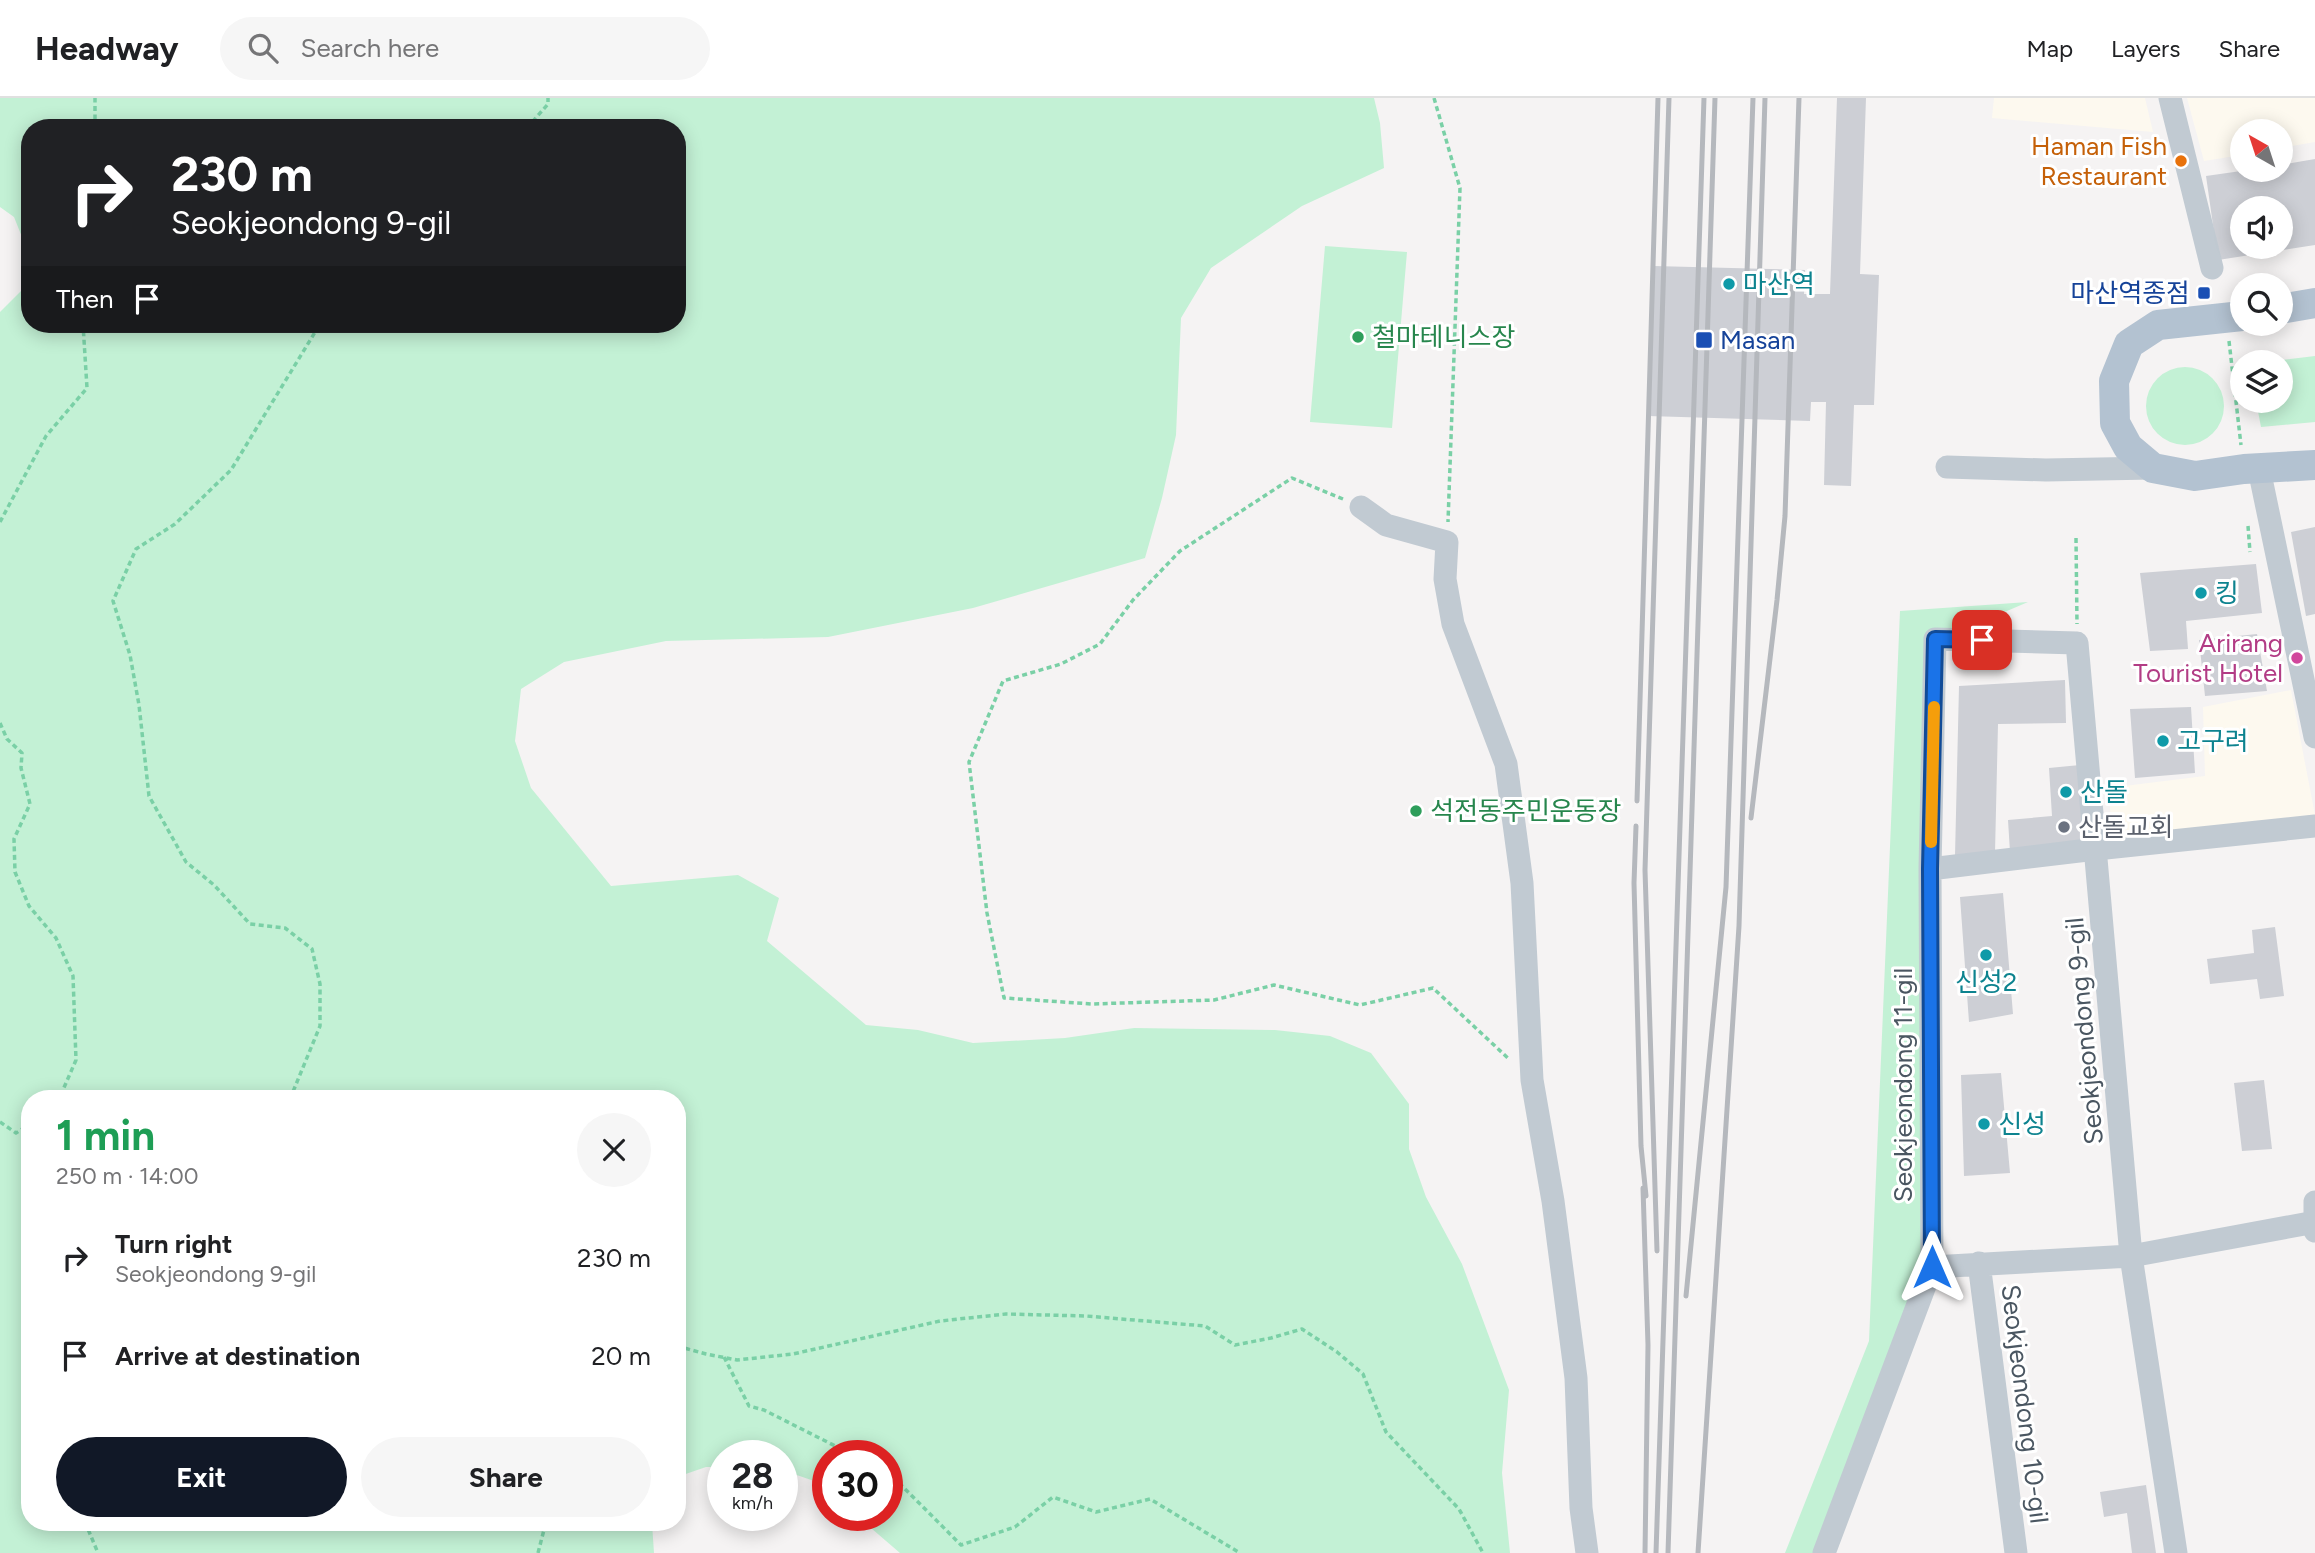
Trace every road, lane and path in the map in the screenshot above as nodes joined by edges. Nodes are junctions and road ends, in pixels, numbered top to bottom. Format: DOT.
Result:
graph roads {
  1 [pos="95,98"];
  2 [pos="548,98"];
  3 [pos="1434,98"];
  4 [pos="2170,98"];
  5 [pos="95,119"];
  6 [pos="535,119"];
  7 [pos="2212,268"];
  8 [pos="2315,303"];
  9 [pos="2293,307"];
  10 [pos="2230,317"];
  11 [pos="84,333"];
  12 [pos="315,333"];
  13 [pos="2236,336"];
  14 [pos="2315,465"];
  15 [pos="1947,467"];
  16 [pos="2153,468"];
  17 [pos="2252,469"];
  18 [pos="1361,507"];
  19 [pos="0,522"];
  20 [pos="2248,525"];
  21 [pos="2076,538"];
  22 [pos="1447,542"];
  23 [pos="2250,552"];
  24 [pos="2077,643"];
  25 [pos="0,723"];
  26 [pos="2315,737"];
  27 [pos="2315,826"];
  28 [pos="2096,849"];
  29 [pos="1930,869"];
  30 [pos="1532,1080"];
  31 [pos="62,1090"];
  32 [pos="294,1090"];
  33 [pos="0,1122"];
  34 [pos="21,1130"];
  35 [pos="2315,1219"];
  36 [pos="2131,1256"];
  37 [pos="1979,1263"];
  38 [pos="1932,1267"];
  39 [pos="686,1348"];
  40 [pos="724,1357"];
  41 [pos="823,1440"];
  42 [pos="903,1488"];
  43 [pos="89,1531"];
  44 [pos="544,1531"];
  45 [pos="98,1553"];
  46 [pos="538,1553"];
  47 [pos="1240,1553"];
  48 [pos="1483,1553"];
  49 [pos="1587,1553"];
  50 [pos="1824,1553"];
  51 [pos="2016,1553"];
  52 [pos="2176,1553"];
  1 -- 5 [label="path"];
  2 -- 6 [label="path"];
  3 -- 22 [label="path"];
  4 -- 7 [label="street"];
  8 -- 9 [label="main road"];
  10 -- 16 [label="main road"];
  11 -- 19 [label="path"];
  12 -- 32 [label="path"];
  13 -- 17 [label="path"];
  14 -- 17 [label="main road"];
  15 -- 16 [label="street"];
  16 -- 17 [label="main road"];
  17 -- 26 [label="street"];
  18 -- 22 [label="street"];
  18 -- 30 [label="path"];
  20 -- 23 [label="path"];
  21 -- 24 [label="path"];
  22 -- 30 [label="street"];
  24 -- 28 [label="street, Seokjeondong 9-gil"];
  24 -- 29 [label="street, Seokjeondong 11-gil"];
  25 -- 31 [label="path"];
  27 -- 28 [label="street"];
  28 -- 29 [label="street"];
  28 -- 36 [label="street, Seokjeondong 9-gil"];
  29 -- 38 [label="street, Seokjeondong 11-gil"];
  30 -- 49 [label="street"];
  33 -- 34 [label="path"];
  35 -- 36 [label="street"];
  36 -- 37 [label="street"];
  36 -- 52 [label="street, Seokjeondong 9-gil"];
  37 -- 38 [label="street"];
  37 -- 51 [label="street, Seokjeondong 10-gil"];
  38 -- 50 [label="street, Seokjeondong 11-gil"];
  39 -- 40 [label="path"];
  40 -- 41 [label="path"];
  40 -- 48 [label="path"];
  42 -- 47 [label="path"];
  43 -- 45 [label="path"];
  44 -- 46 [label="path"];
}
